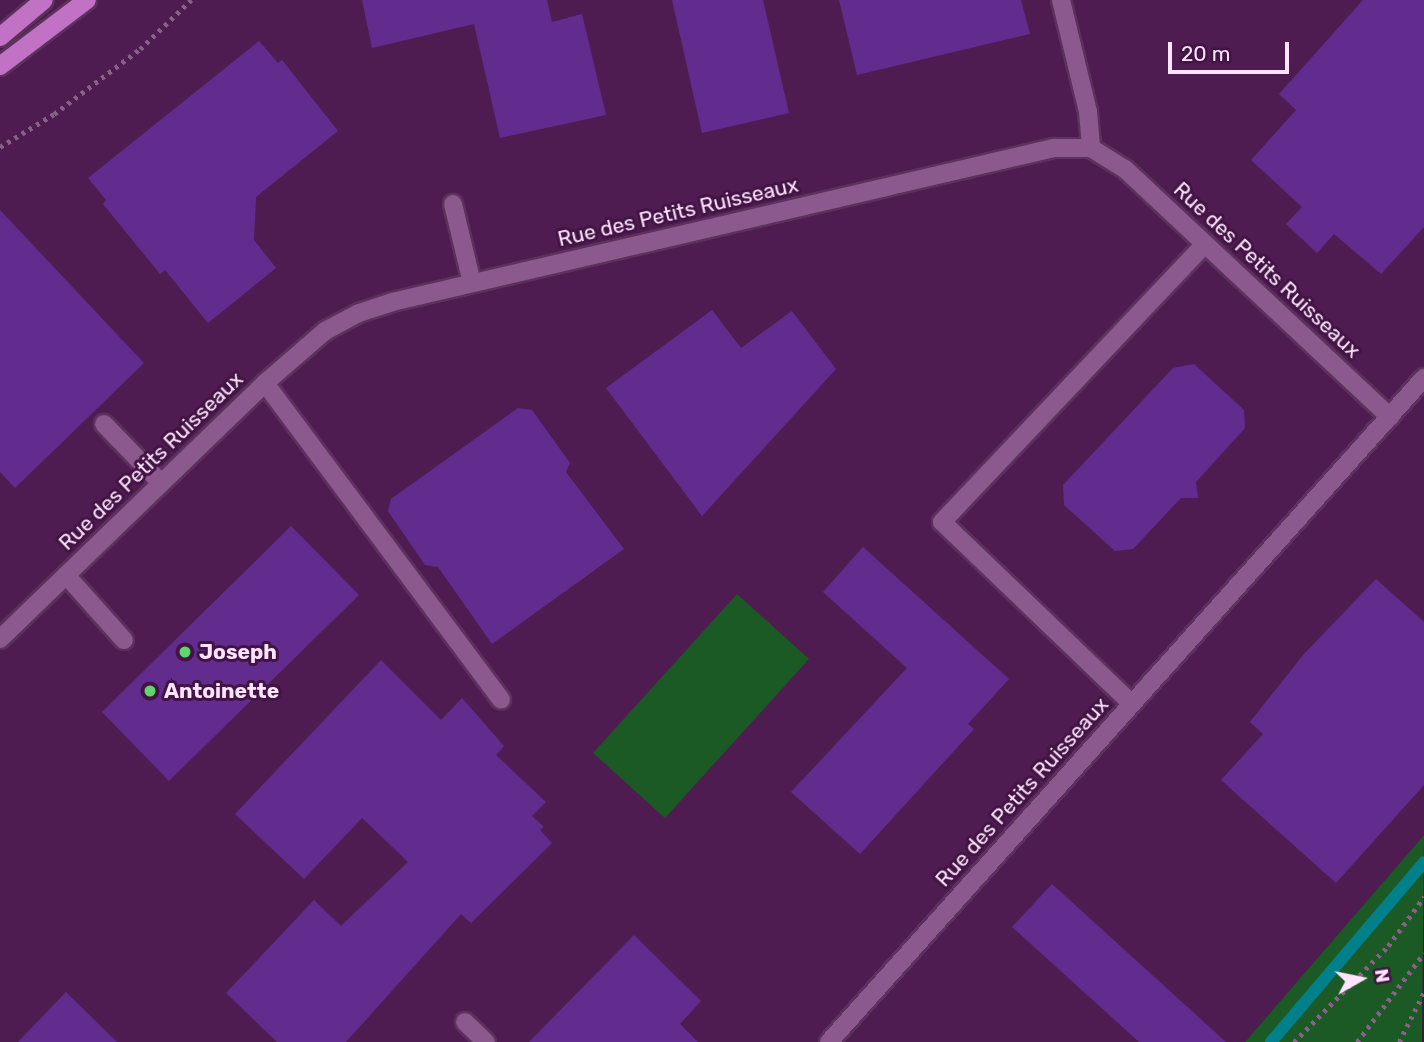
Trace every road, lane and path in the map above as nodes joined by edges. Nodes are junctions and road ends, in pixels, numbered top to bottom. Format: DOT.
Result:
graph roads {
  1 [pos="44,0"];
  2 [pos="87,0"];
  3 [pos="191,0"];
  4 [pos="1061,0"];
  5 [pos="0,37"];
  6 [pos="0,66"];
  7 [pos="0,147"];
  8 [pos="1091,148"];
  9 [pos="453,204"];
  10 [pos="1205,244"];
  11 [pos="472,283"];
  12 [pos="1424,378"];
  13 [pos="265,383"];
  14 [pos="1390,417"];
  15 [pos="104,424"];
  16 [pos="161,483"];
  17 [pos="66,575"];
  18 [pos="0,639"];
  19 [pos="124,640"];
  20 [pos="500,700"];
  21 [pos="1132,704"];
  22 [pos="1424,897"];
  23 [pos="1424,953"];
  24 [pos="1424,992"];
  25 [pos="465,1023"];
  26 [pos="486,1042"];
  27 [pos="829,1042"];
  28 [pos="1294,1042"];
  29 [pos="1357,1042"];
  30 [pos="1399,1042"];
  1 -- 5 [label="main road"];
  2 -- 6 [label="main road"];
  3 -- 7 [label="path"];
  4 -- 8 [label="street"];
  8 -- 10 [label="street, Rue des Petits Ruisseaux"];
  8 -- 11 [label="street, Rue des Petits Ruisseaux"];
  9 -- 11 [label="street"];
  10 -- 14 [label="street, Rue des Petits Ruisseaux"];
  10 -- 21 [label="street"];
  11 -- 13 [label="street, Rue des Petits Ruisseaux"];
  12 -- 14 [label="street, Rue des Petits Ruisseaux"];
  13 -- 16 [label="street, Rue des Petits Ruisseaux"];
  13 -- 20 [label="street"];
  14 -- 21 [label="street, Rue des Petits Ruisseaux"];
  15 -- 16 [label="street"];
  16 -- 17 [label="street, Rue des Petits Ruisseaux"];
  17 -- 18 [label="street, Rue des Petits Ruisseaux"];
  17 -- 19 [label="street"];
  21 -- 27 [label="street, Rue des Petits Ruisseaux"];
  22 -- 28 [label="path"];
  23 -- 29 [label="path"];
  24 -- 30 [label="path"];
  25 -- 26 [label="street"];
}
